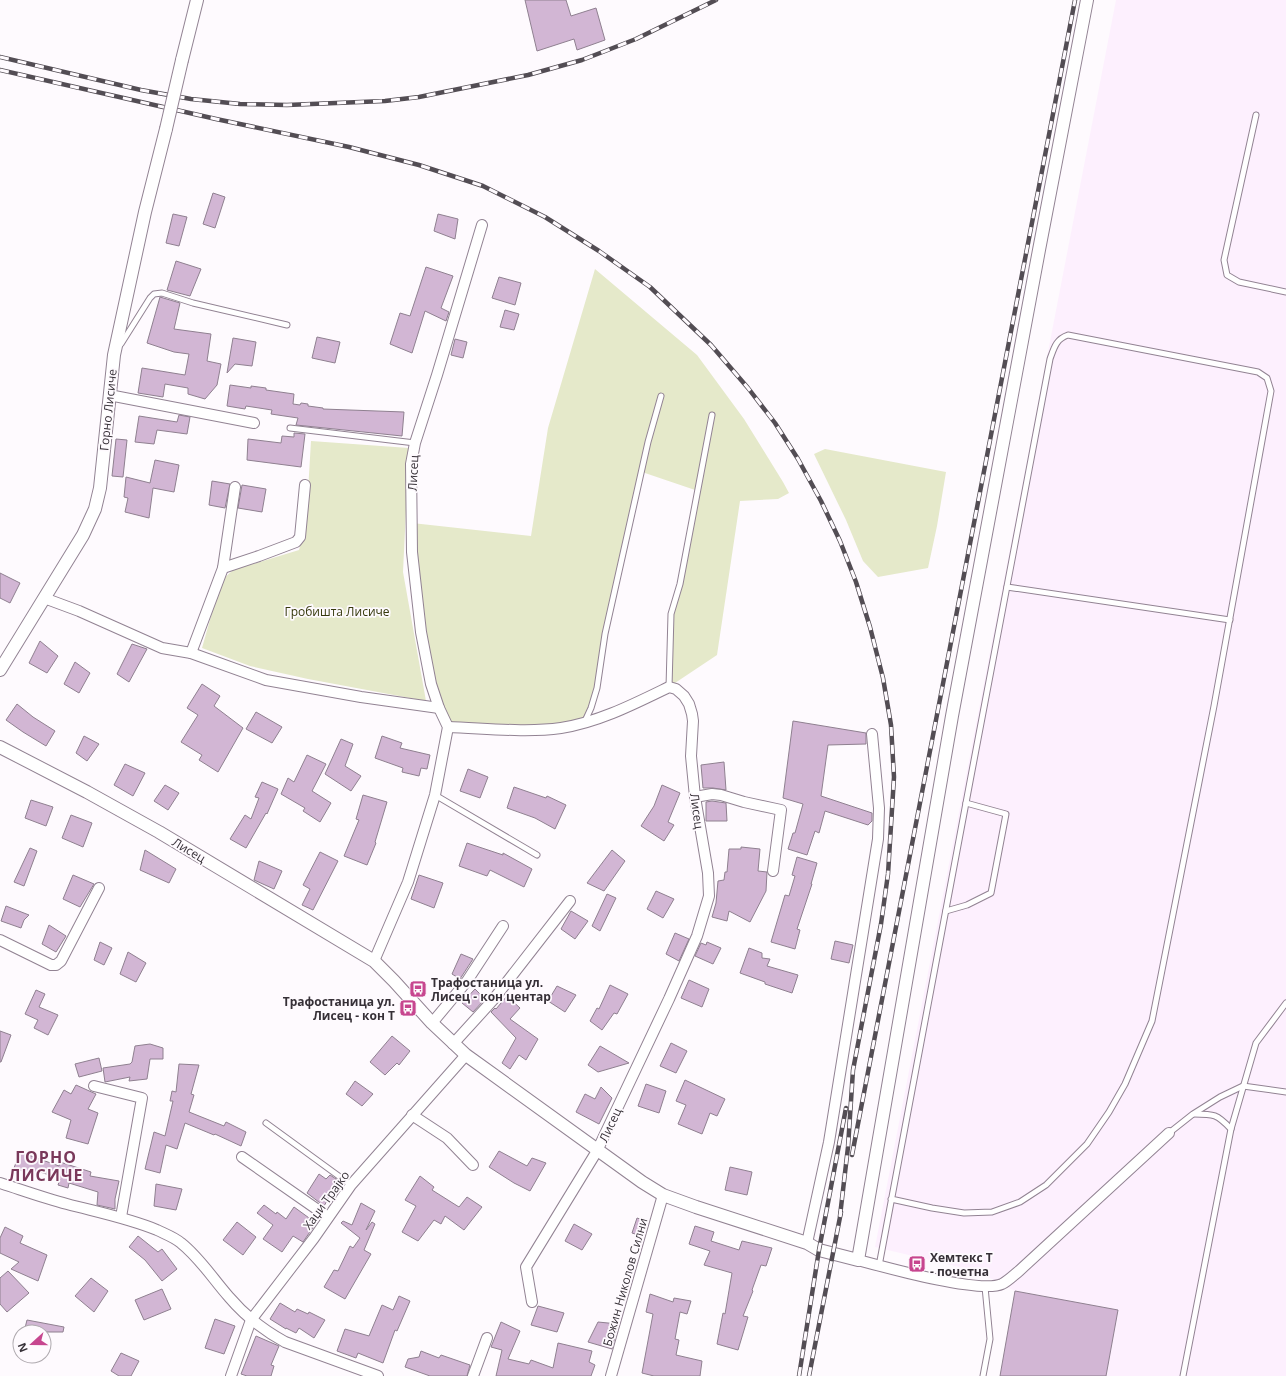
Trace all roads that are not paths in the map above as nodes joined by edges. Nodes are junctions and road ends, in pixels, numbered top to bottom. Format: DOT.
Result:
graph roads {
  1 [pos="197,0"];
  2 [pos="1087,0"];
  3 [pos="1256,115"];
  4 [pos="482,225"];
  5 [pos="1286,292"];
  6 [pos="287,325"];
  7 [pos="114,355"];
  8 [pos="109,395"];
  9 [pos="661,396"];
  10 [pos="712,415"];
  11 [pos="254,423"];
  12 [pos="290,428"];
  13 [pos="415,443"];
  14 [pos="305,485"];
  15 [pos="235,487"];
  16 [pos="223,568"];
  17 [pos="1007,587"];
  18 [pos="44,598"];
  19 [pos="1230,620"];
  20 [pos="191,653"];
  21 [pos="0,670"];
  22 [pos="669,687"];
  23 [pos="439,708"];
  24 [pos="584,722"];
  25 [pos="448,727"];
  26 [pos="872,734"];
  27 [pos="0,747"];
  28 [pos="435,795"];
  29 [pos="695,797"];
  30 [pos="966,803"];
  31 [pos="537,855"];
  32 [pos="773,871"];
  33 [pos="99,888"];
  34 [pos="570,901"];
  35 [pos="946,911"];
  36 [pos="503,926"];
  37 [pos="0,940"];
  38 [pos="374,961"];
  39 [pos="1286,1004"];
  40 [pos="432,1023"];
  41 [pos="453,1044"];
  42 [pos="466,1055"];
  43 [pos="94,1086"];
  44 [pos="1243,1086"];
  45 [pos="1286,1092"];
  46 [pos="1193,1114"];
  47 [pos="412,1115"];
  48 [pos="266,1123"];
  49 [pos="1231,1129"];
  50 [pos="1169,1133"];
  51 [pos="597,1150"];
  52 [pos="242,1157"];
  53 [pos="473,1165"];
  54 [pos="0,1183"];
  55 [pos="351,1185"];
  56 [pos="663,1195"];
  57 [pos="891,1199"];
  58 [pos="121,1217"];
  59 [pos="328,1217"];
  60 [pos="807,1244"];
  61 [pos="858,1260"];
  62 [pos="879,1266"];
  63 [pos="985,1287"];
  64 [pos="532,1302"];
  65 [pos="251,1320"];
  66 [pos="487,1338"];
  67 [pos="374,1375"];
  68 [pos="231,1376"];
  69 [pos="473,1376"];
  70 [pos="611,1376"];
  71 [pos="984,1376"];
  72 [pos="1183,1376"];
  1 -- 7 [label="street, Горно Лисиче, bridge"];
  2 -- 61 [label="street"];
  3 -- 5 [label="lane"];
  4 -- 13 [label="street, Лисец"];
  6 -- 7 [label="lane"];
  7 -- 8 [label="street, Горно Лисиче"];
  8 -- 11 [label="street"];
  8 -- 18 [label="street, Горно Лисиче"];
  9 -- 24 [label="lane"];
  10 -- 22 [label="lane"];
  12 -- 13 [label="lane"];
  13 -- 23 [label="street, Лисец"];
  14 -- 16 [label="street"];
  15 -- 16 [label="street"];
  16 -- 20 [label="street"];
  17 -- 19 [label="lane"];
  17 -- 19 [label="lane"];
  17 -- 30 [label="lane"];
  18 -- 20 [label="street"];
  18 -- 21 [label="street, Горно Лисиче"];
  19 -- 57 [label="lane"];
  20 -- 23 [label="street"];
  22 -- 24 [label="street"];
  22 -- 29 [label="street, Лисец"];
  23 -- 25 [label="street, Лисец"];
  24 -- 25 [label="street"];
  25 -- 28 [label="street"];
  26 -- 60 [label="street"];
  27 -- 38 [label="street, Лисец"];
  28 -- 31 [label="lane"];
  28 -- 38 [label="street"];
  29 -- 32 [label="street"];
  29 -- 51 [label="street, Лисец"];
  30 -- 35 [label="lane"];
  30 -- 35 [label="lane"];
  33 -- 37 [label="street"];
  34 -- 41 [label="street"];
  35 -- 57 [label="lane"];
  36 -- 40 [label="street"];
  38 -- 40 [label="street, Лисец"];
  39 -- 44 [label="lane"];
  40 -- 41 [label="street, Лисец"];
  41 -- 42 [label="street, Лисец"];
  42 -- 47 [label="street, Хаџи Трајко"];
  42 -- 51 [label="street, Лисец"];
  43 -- 58 [label="street"];
  44 -- 45 [label="lane"];
  44 -- 46 [label="lane"];
  44 -- 49 [label="lane"];
  46 -- 49 [label="lane"];
  46 -- 50 [label="lane"];
  47 -- 53 [label="street"];
  47 -- 55 [label="street, Хаџи Трајко"];
  48 -- 55 [label="lane"];
  49 -- 72 [label="lane"];
  50 -- 63 [label="street"];
  51 -- 56 [label="street, Лисец"];
  51 -- 64 [label="street, Лисец"];
  52 -- 59 [label="street"];
  54 -- 58 [label="street"];
  55 -- 59 [label="street, Хаџи Трајко"];
  56 -- 60 [label="street, Лисец"];
  56 -- 70 [label="street, Божин Николов Силни"];
  57 -- 62 [label="lane"];
  58 -- 65 [label="street"];
  59 -- 65 [label="street, Хаџи Трајко"];
  60 -- 61 [label="street, Лисец"];
  61 -- 62 [label="street"];
  62 -- 63 [label="street"];
  63 -- 71 [label="lane"];
  65 -- 67 [label="street"];
  65 -- 68 [label="street, Хаџи Трајко"];
  66 -- 69 [label="street"];
}
